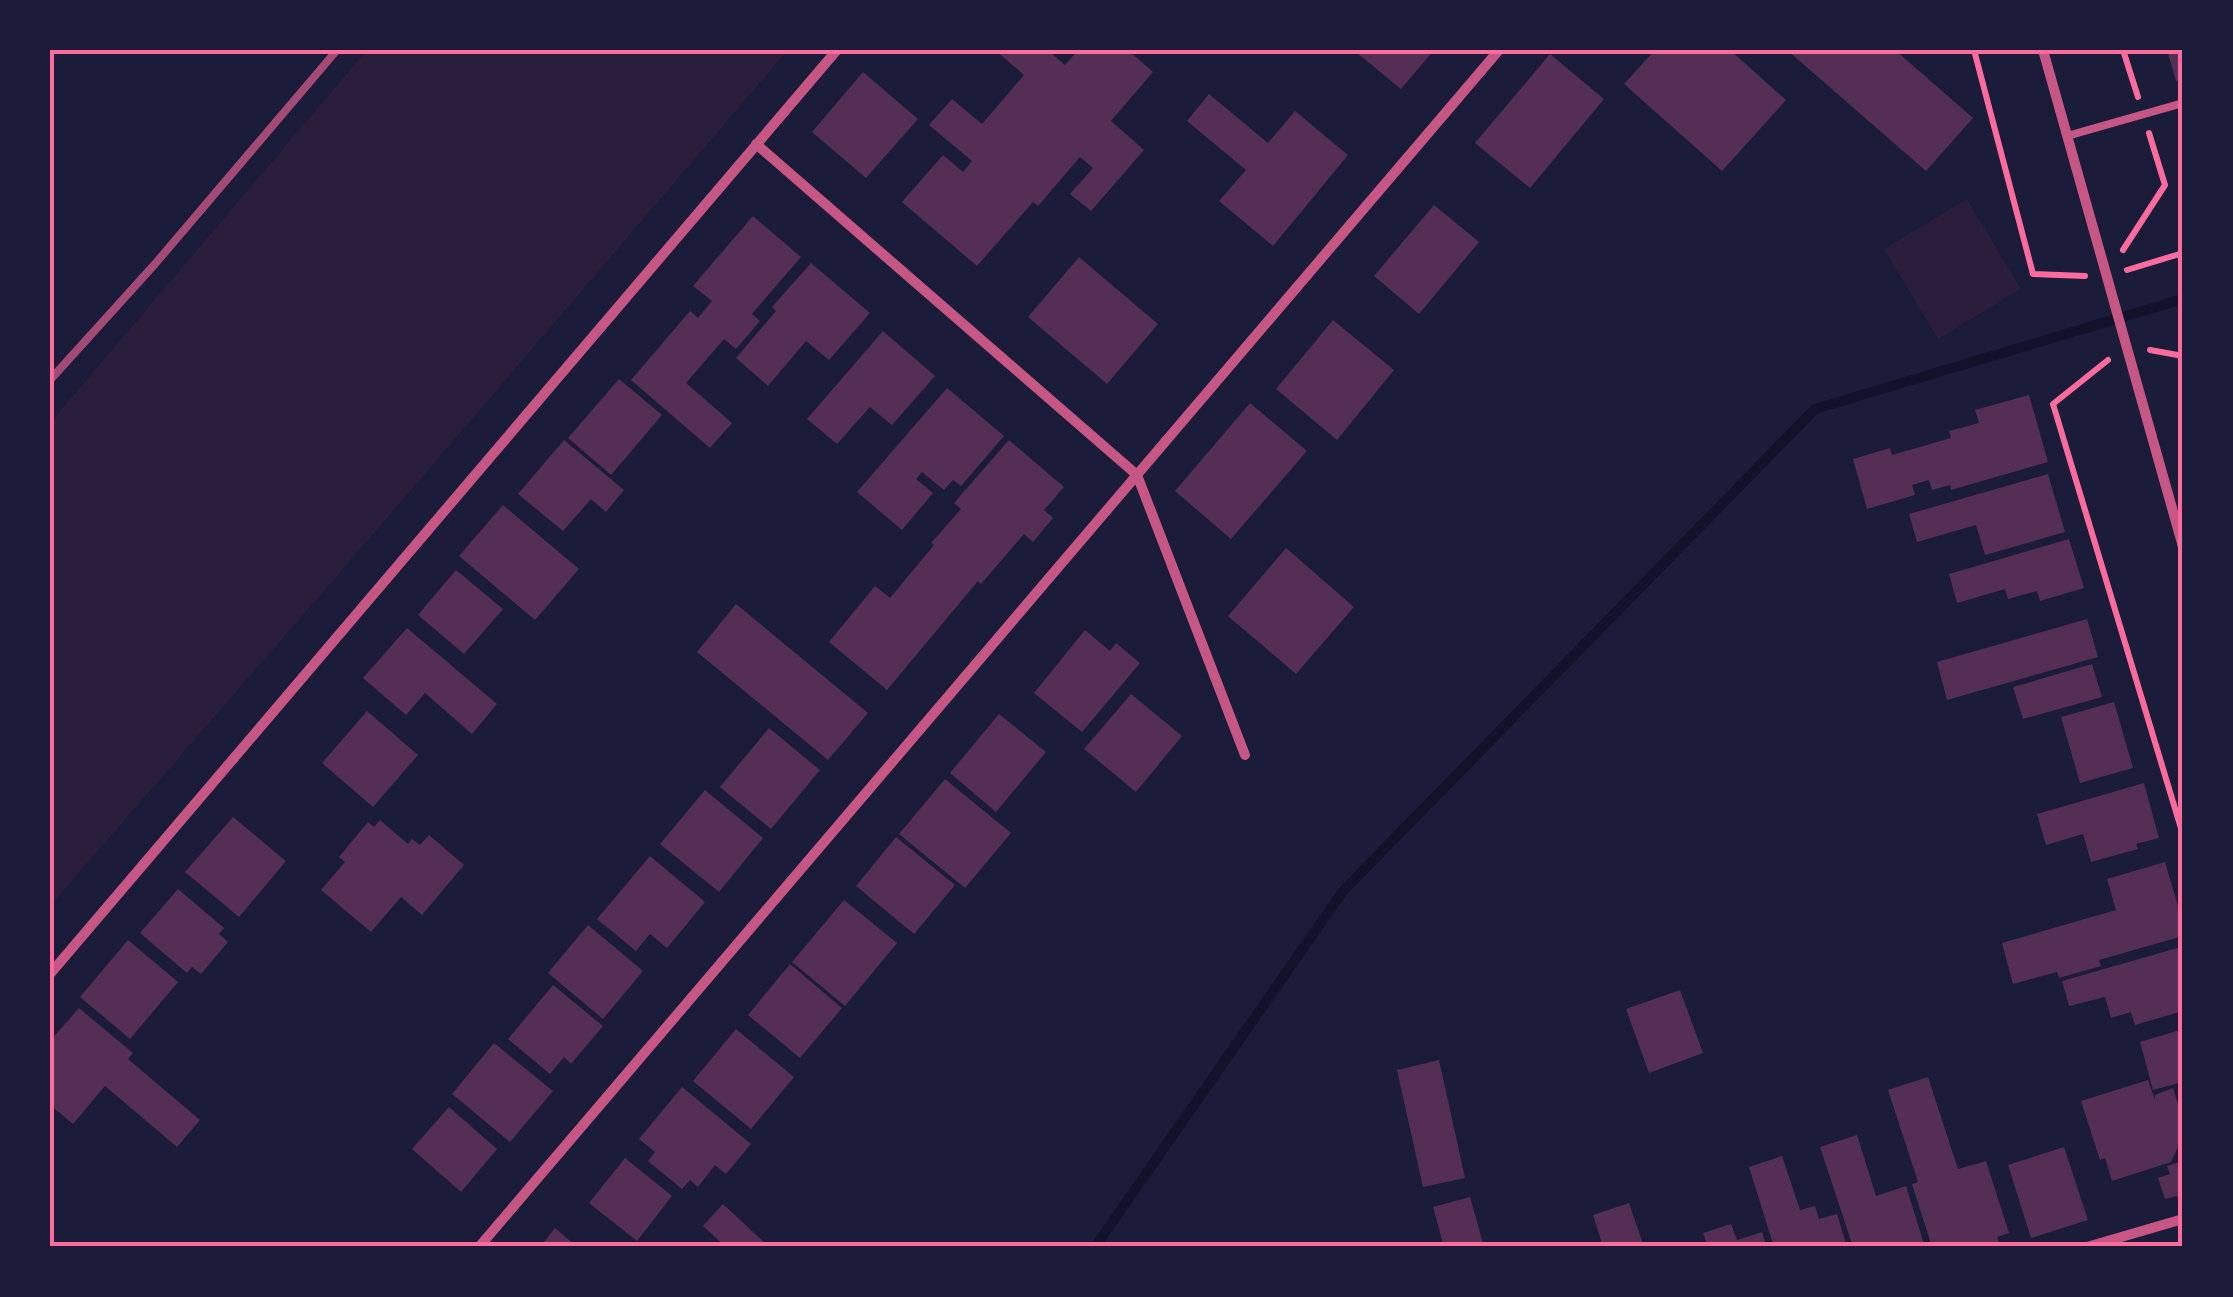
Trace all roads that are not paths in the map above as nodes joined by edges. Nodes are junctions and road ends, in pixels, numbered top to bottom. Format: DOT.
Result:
graph roads {
  1 [pos="837,50"];
  2 [pos="1499,50"];
  3 [pos="2043,50"];
  4 [pos="2183,103"];
  5 [pos="2067,136"];
  6 [pos="756,144"];
  7 [pos="1137,475"];
  8 [pos="2183,547"];
  9 [pos="1244,755"];
  10 [pos="50,974"];
  11 [pos="2183,1219"];
  12 [pos="480,1247"];
  13 [pos="2087,1247"];
  1 -- 6 [label="street"];
  2 -- 7 [label="street"];
  3 -- 5 [label="street"];
  4 -- 5 [label="lane"];
  5 -- 8 [label="street"];
  6 -- 7 [label="street"];
  6 -- 10 [label="street"];
  7 -- 9 [label="street"];
  7 -- 12 [label="street"];
  11 -- 13 [label="street"];
}
